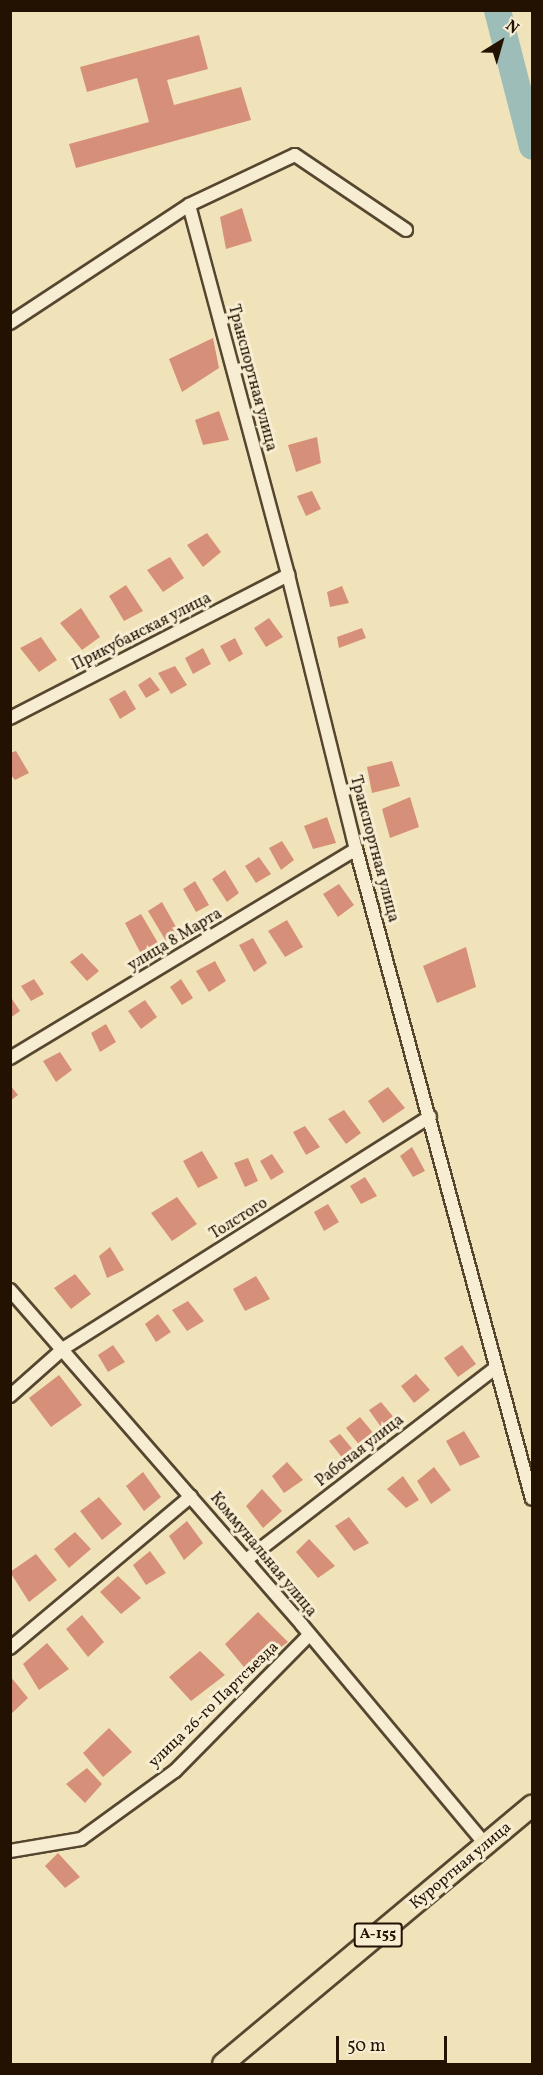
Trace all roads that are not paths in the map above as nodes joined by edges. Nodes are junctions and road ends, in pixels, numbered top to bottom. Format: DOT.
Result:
graph roads {
  1 [pos="189,205"];
  2 [pos="406,230"];
  3 [pos="10,323"];
  4 [pos="288,575"];
  5 [pos="10,717"];
  6 [pos="356,849"];
  7 [pos="10,1058"];
  8 [pos="430,1117"];
  9 [pos="10,1290"];
  10 [pos="64,1348"];
  11 [pos="495,1368"];
  12 [pos="10,1396"];
  13 [pos="191,1496"];
  14 [pos="532,1499"];
  15 [pos="246,1560"];
  16 [pos="309,1635"];
  17 [pos="10,1648"];
  18 [pos="532,1806"];
  19 [pos="486,1845"];
  20 [pos="10,1851"];
  21 [pos="223,2064"];
  1 -- 2 [label="street"];
  1 -- 3 [label="street"];
  1 -- 4 [label="street, Транспортная улица"];
  4 -- 5 [label="street, Прикубанская улица"];
  4 -- 6 [label="street, Транспортная улица"];
  6 -- 7 [label="street, улица 8 Марта"];
  6 -- 8 [label="street, Транспортная улица"];
  8 -- 10 [label="street, Толстого"];
  8 -- 11 [label="street, Транспортная улица"];
  9 -- 10 [label="street, Коммунальная улица"];
  10 -- 12 [label="street, Толстого"];
  10 -- 13 [label="street, Коммунальная улица"];
  11 -- 14 [label="street, Транспортная улица"];
  11 -- 15 [label="street, Рабочая улица"];
  13 -- 15 [label="street, Коммунальная улица"];
  13 -- 17 [label="street"];
  15 -- 16 [label="street, Коммунальная улица"];
  16 -- 19 [label="street, Коммунальная улица"];
  16 -- 20 [label="street, улица 26-го Партсъезда"];
  18 -- 19 [label="main road, Курортная улица / А-155"];
  19 -- 21 [label="main road, Курортная улица / А-155"];
}
